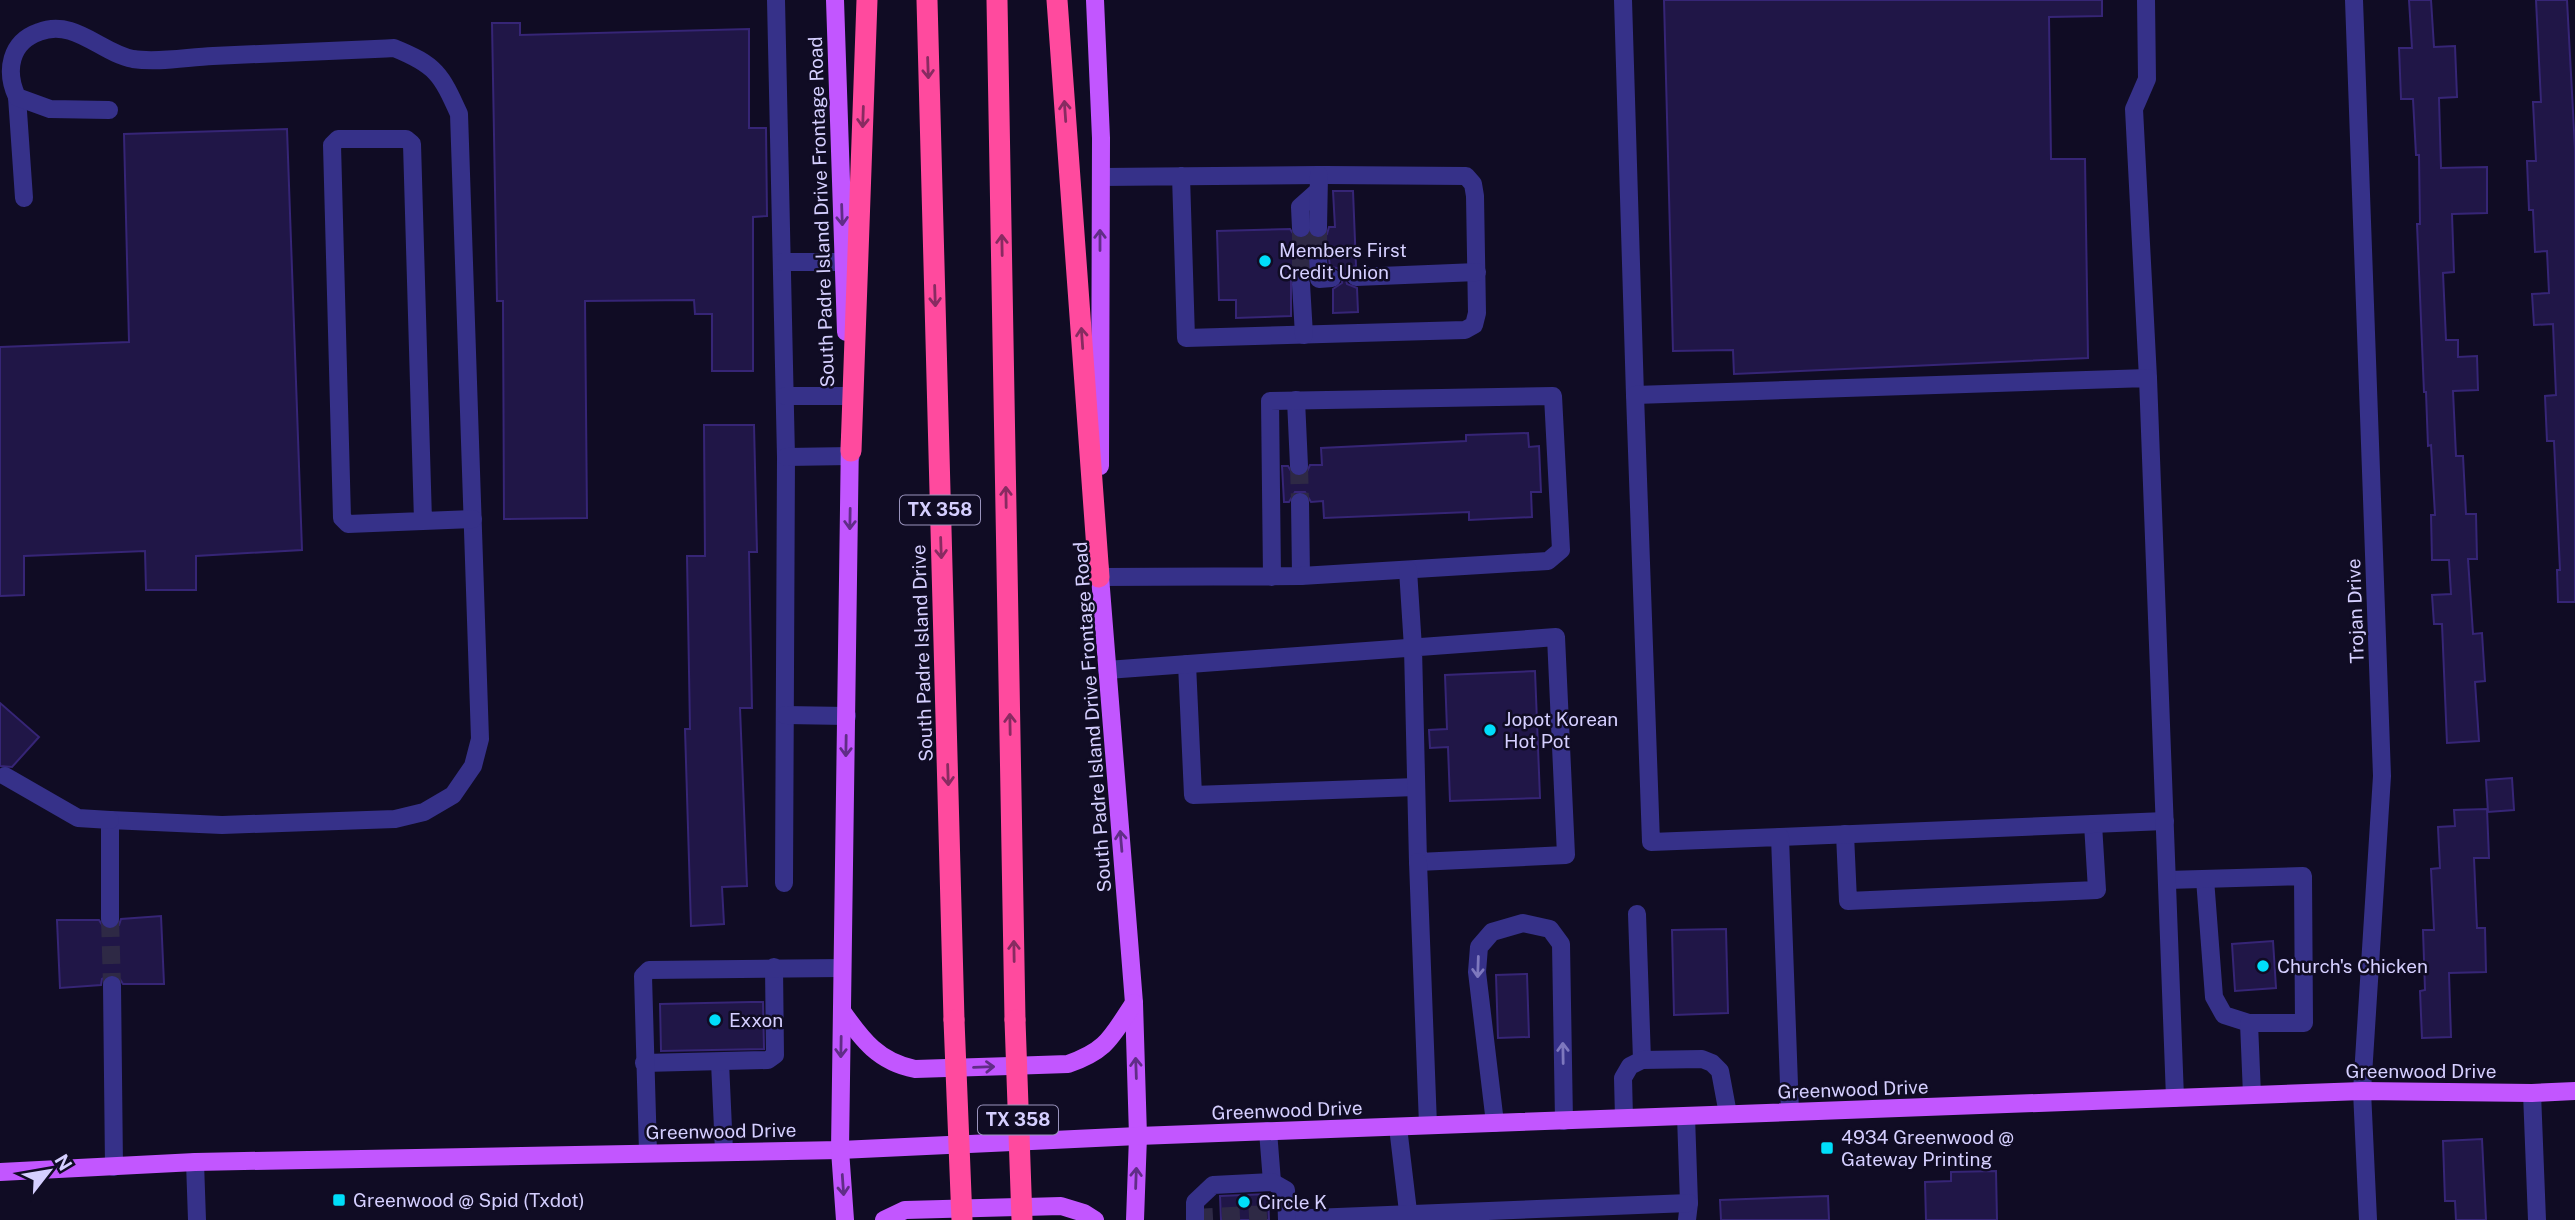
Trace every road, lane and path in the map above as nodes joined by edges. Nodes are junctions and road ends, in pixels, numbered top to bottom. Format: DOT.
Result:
graph roads {
  1 [pos="776,0"];
  2 [pos="835,0"];
  3 [pos="867,0"];
  4 [pos="927,0"];
  5 [pos="998,0"];
  6 [pos="1057,0"];
  7 [pos="1096,0"];
  8 [pos="1623,0"];
  9 [pos="2146,0"];
  10 [pos="2354,0"];
  11 [pos="8,46"];
  12 [pos="17,97"];
  13 [pos="109,110"];
  14 [pos="1181,176"];
  15 [pos="1101,177"];
  16 [pos="1318,183"];
  17 [pos="24,198"];
  18 [pos="1309,228"];
  19 [pos="1318,255"];
  20 [pos="782,262"];
  21 [pos="844,262"];
  22 [pos="1477,272"];
  23 [pos="1356,277"];
  24 [pos="1332,278"];
  25 [pos="1301,284"];
  26 [pos="1304,335"];
  27 [pos="2148,378"];
  28 [pos="1635,395"];
  29 [pos="785,396"];
  30 [pos="848,396"];
  31 [pos="1296,400"];
  32 [pos="851,453"];
  33 [pos="786,457"];
  34 [pos="1299,466"];
  35 [pos="1300,502"];
  36 [pos="472,519"];
  37 [pos="423,521"];
  38 [pos="1408,570"];
  39 [pos="1301,576"];
  40 [pos="1099,577"];
  41 [pos="1272,577"];
  42 [pos="1413,648"];
  43 [pos="1187,664"];
  44 [pos="1107,670"];
  45 [pos="785,715"];
  46 [pos="847,716"];
  47 [pos="5,776"];
  48 [pos="1416,787"];
  49 [pos="110,820"];
  50 [pos="2165,821"];
  51 [pos="2093,824"];
  52 [pos="1845,834"];
  53 [pos="1780,837"];
  54 [pos="1418,862"];
  55 [pos="2205,879"];
  56 [pos="2167,880"];
  57 [pos="784,883"];
  58 [pos="1637,914"];
  59 [pos="110,919"];
  60 [pos="774,967"];
  61 [pos="842,968"];
  62 [pos="112,985"];
  63 [pos="1134,1003"];
  64 [pos="842,1011"];
  65 [pos="2249,1023"];
  66 [pos="1642,1060"];
  67 [pos="720,1062"];
  68 [pos="644,1063"];
  69 [pos="2362,1091"];
  70 [pos="2575,1091"];
  71 [pos="2532,1093"];
  72 [pos="2252,1095"];
  73 [pos="2175,1098"];
  74 [pos="1790,1112"];
  75 [pos="1728,1114"];
  76 [pos="1686,1116"];
  77 [pos="1624,1118"];
  78 [pos="1564,1121"];
  79 [pos="1495,1123"];
  80 [pos="1428,1125"];
  81 [pos="1398,1127"];
  82 [pos="1268,1131"];
  83 [pos="1138,1136"];
  84 [pos="840,1150"];
  85 [pos="648,1152"];
  86 [pos="724,1152"];
  87 [pos="194,1162"];
  88 [pos="114,1167"];
  89 [pos="0,1172"];
  90 [pos="1272,1182"];
  91 [pos="1688,1212"];
  92 [pos="1283,1217"];
  93 [pos="1409,1217"];
  94 [pos="197,1220"];
  95 [pos="845,1220"];
  96 [pos="884,1220"];
  97 [pos="962,1220"];
  98 [pos="1022,1220"];
  99 [pos="1095,1220"];
  100 [pos="1135,1220"];
  101 [pos="1195,1220"];
  102 [pos="2368,1220"];
  103 [pos="2537,1220"];
  1 -- 20 [label="street"];
  2 -- 21 [label="main road, South Padre Island Drive Frontage Road, one-way"];
  3 -- 32 [label="highway, one-way"];
  4 -- 97 [label="highway, South Padre Island Drive / TX 358, one-way, bridge"];
  98 -- 5 [label="highway, TX 358, one-way, bridge"];
  40 -- 6 [label="highway, one-way"];
  7 -- 15 [label="main road, South Padre Island Drive Frontage Road"];
  8 -- 28 [label="street"];
  9 -- 27 [label="street"];
  10 -- 69 [label="street, Trojan Drive"];
  11 -- 12 [label="street"];
  11 -- 36 [label="street"];
  12 -- 13 [label="street"];
  12 -- 17 [label="street"];
  14 -- 15 [label="street"];
  14 -- 16 [label="street"];
  14 -- 26 [label="street"];
  40 -- 15 [label="main road, South Padre Island Drive Frontage Road, one-way"];
  16 -- 18 [label="street"];
  16 -- 22 [label="street"];
  19 -- 24 [label="street"];
  20 -- 21 [label="street"];
  20 -- 29 [label="street"];
  21 -- 30 [label="main road, South Padre Island Drive Frontage Road"];
  22 -- 23 [label="street"];
  22 -- 26 [label="street"];
  25 -- 26 [label="street"];
  27 -- 28 [label="street"];
  27 -- 50 [label="street"];
  28 -- 53 [label="street"];
  29 -- 30 [label="street"];
  29 -- 33 [label="street"];
  30 -- 32 [label="main road, South Padre Island Drive Frontage Road"];
  31 -- 34 [label="street"];
  31 -- 38 [label="street"];
  31 -- 41 [label="street"];
  32 -- 33 [label="street"];
  32 -- 46 [label="main road, South Padre Island Drive Frontage Road, one-way"];
  33 -- 45 [label="street"];
  35 -- 39 [label="street"];
  36 -- 37 [label="street"];
  36 -- 49 [label="street"];
  37 -- 37 [label="street"];
  38 -- 39 [label="street"];
  38 -- 42 [label="street"];
  39 -- 41 [label="street"];
  40 -- 41 [label="street"];
  40 -- 44 [label="main road, South Padre Island Drive Frontage Road"];
  42 -- 43 [label="street"];
  42 -- 48 [label="street"];
  42 -- 54 [label="street"];
  43 -- 44 [label="street"];
  43 -- 48 [label="street"];
  63 -- 44 [label="main road, South Padre Island Drive Frontage Road, one-way"];
  45 -- 46 [label="street"];
  45 -- 57 [label="street"];
  46 -- 61 [label="main road, South Padre Island Drive Frontage Road, one-way"];
  47 -- 49 [label="street"];
  48 -- 54 [label="street"];
  49 -- 59 [label="street"];
  50 -- 51 [label="street"];
  50 -- 56 [label="street"];
  51 -- 52 [label="street"];
  51 -- 52 [label="street"];
  52 -- 53 [label="street"];
  53 -- 74 [label="street"];
  54 -- 80 [label="street"];
  55 -- 56 [label="street"];
  55 -- 65 [label="street"];
  55 -- 65 [label="street"];
  56 -- 73 [label="street"];
  58 -- 66 [label="street"];
  60 -- 61 [label="street"];
  60 -- 67 [label="street"];
  60 -- 68 [label="street"];
  61 -- 64 [label="main road, South Padre Island Drive Frontage Road"];
  62 -- 88 [label="street"];
  64 -- 63 [label="main road, one-way"];
  83 -- 63 [label="main road, South Padre Island Drive Frontage Road, one-way"];
  64 -- 84 [label="main road, South Padre Island Drive Frontage Road, one-way"];
  65 -- 72 [label="street"];
  66 -- 75 [label="street"];
  66 -- 77 [label="street"];
  67 -- 68 [label="street"];
  67 -- 86 [label="street"];
  68 -- 85 [label="street"];
  69 -- 71 [label="main road, Greenwood Drive"];
  69 -- 72 [label="main road, Greenwood Drive"];
  69 -- 102 [label="street, Trojan Drive"];
  70 -- 71 [label="main road, Greenwood Drive"];
  71 -- 103 [label="street"];
  72 -- 73 [label="main road, Greenwood Drive"];
  73 -- 74 [label="main road, Greenwood Drive"];
  74 -- 75 [label="main road, Greenwood Drive"];
  75 -- 76 [label="main road, Greenwood Drive"];
  76 -- 77 [label="main road, Greenwood Drive"];
  76 -- 91 [label="street"];
  77 -- 78 [label="main road, Greenwood Drive"];
  78 -- 79 [label="main road, Greenwood Drive"];
  78 -- 79 [label="street, one-way"];
  79 -- 80 [label="main road, Greenwood Drive"];
  80 -- 81 [label="main road, Greenwood Drive"];
  81 -- 82 [label="main road, Greenwood Drive"];
  81 -- 93 [label="street"];
  82 -- 83 [label="main road, Greenwood Drive"];
  82 -- 90 [label="street"];
  83 -- 84 [label="main road, Greenwood Drive"];
  100 -- 83 [label="main road, South Padre Island Drive Frontage Road, one-way"];
  84 -- 86 [label="main road, Greenwood Drive"];
  84 -- 95 [label="main road, South Padre Island Drive Frontage Road, one-way"];
  85 -- 86 [label="main road, Greenwood Drive"];
  85 -- 87 [label="main road, Greenwood Drive"];
  87 -- 88 [label="main road, Greenwood Drive"];
  87 -- 94 [label="street"];
  88 -- 89 [label="main road, Greenwood Drive"];
  90 -- 92 [label="street"];
  90 -- 101 [label="street"];
  91 -- 93 [label="street"];
  92 -- 93 [label="street"];
  96 -- 99 [label="main road"];
}
